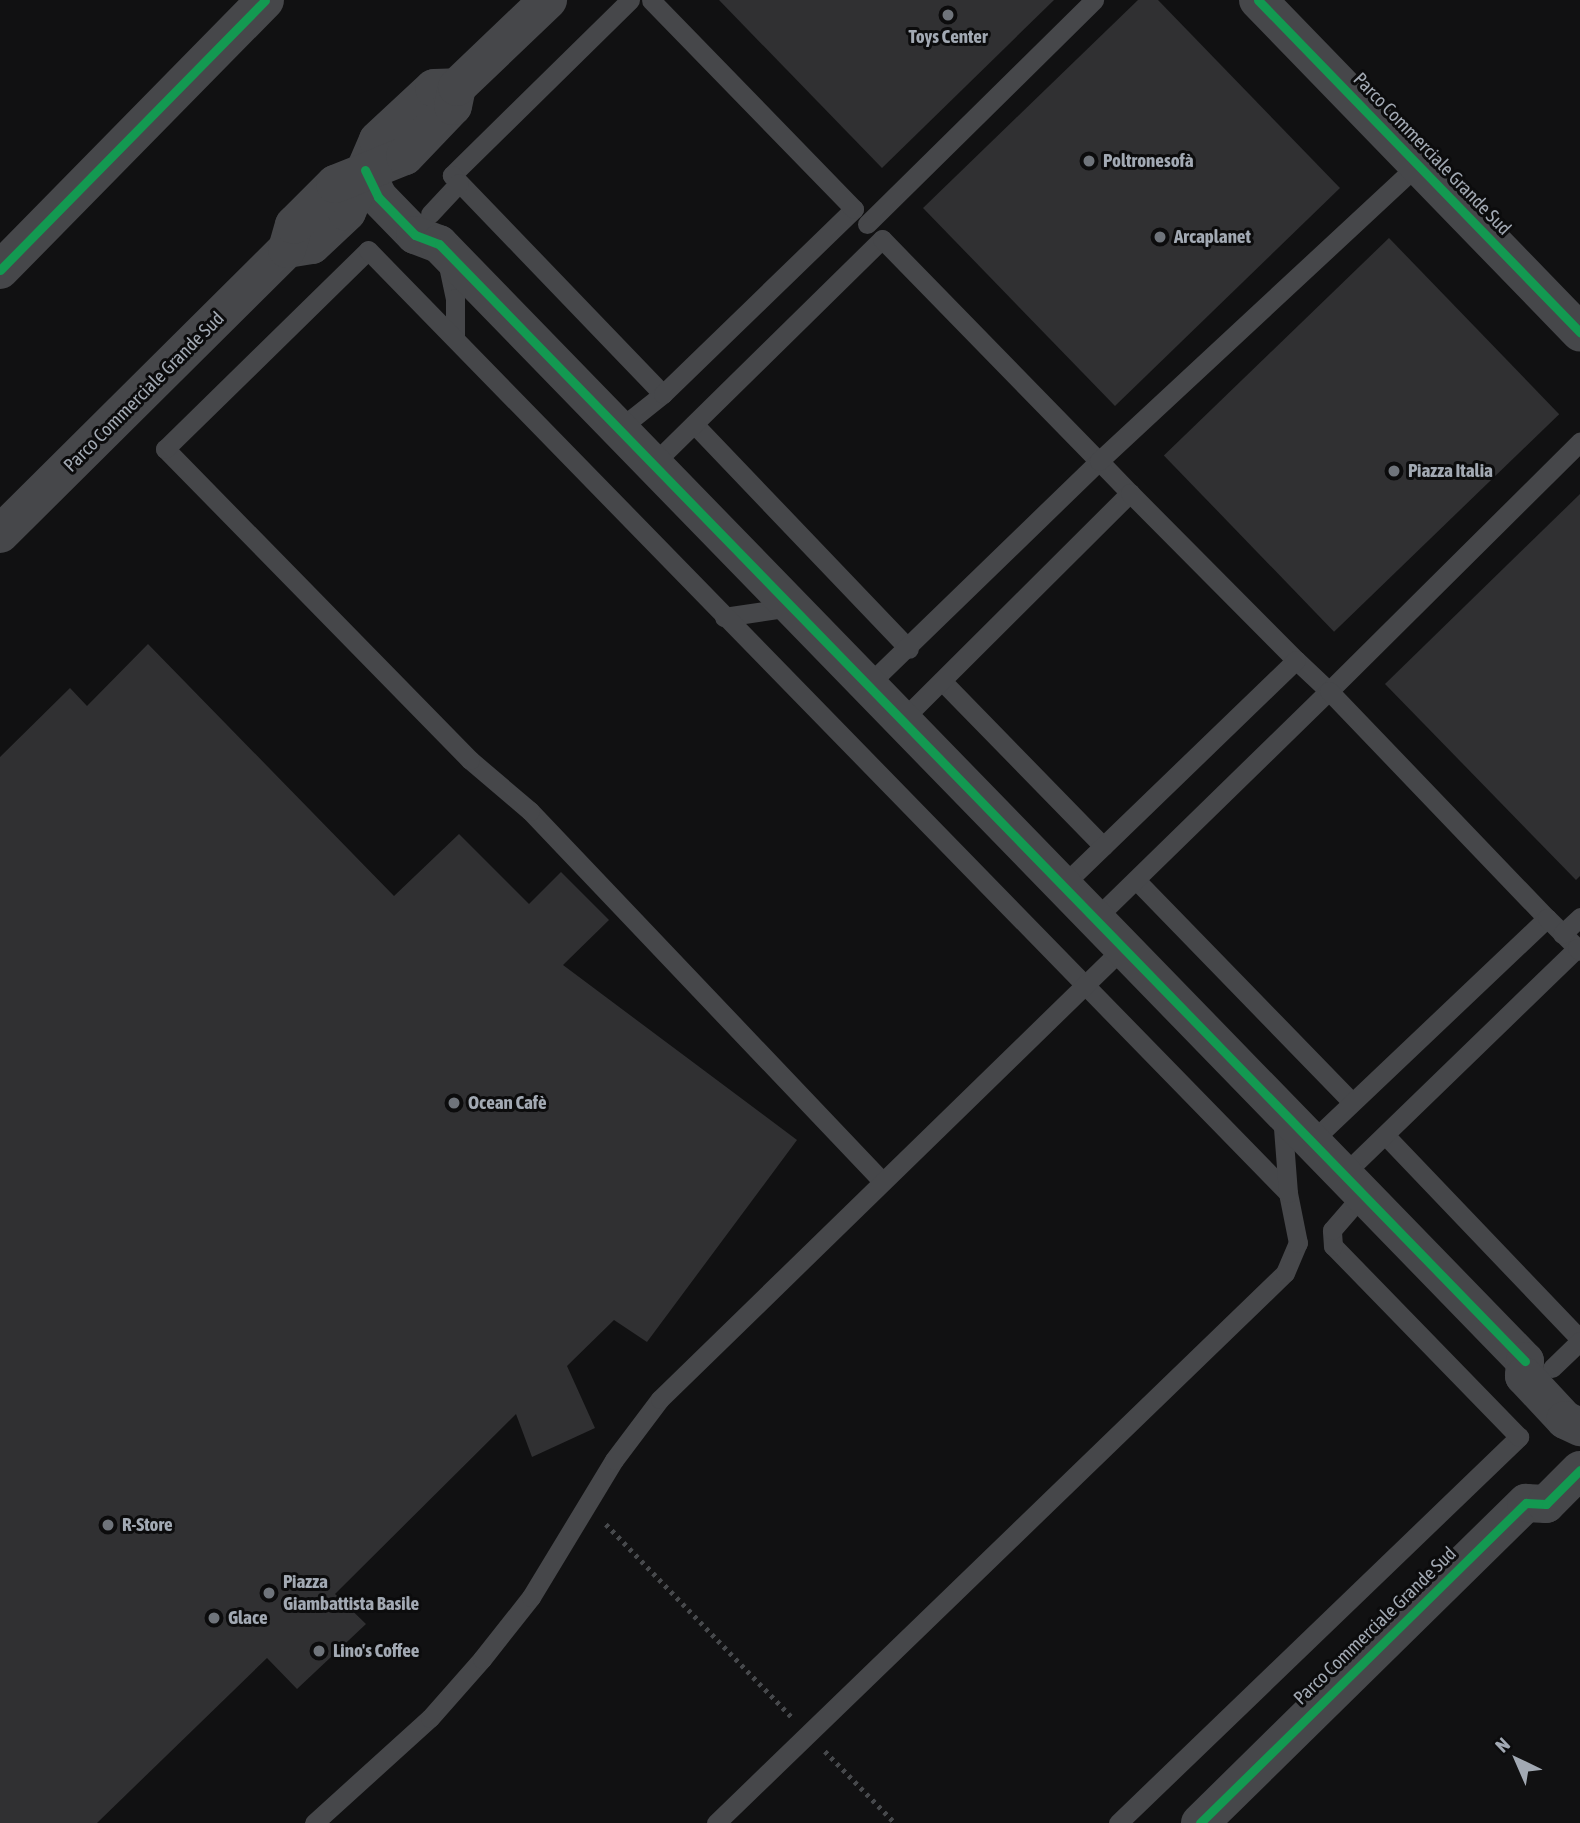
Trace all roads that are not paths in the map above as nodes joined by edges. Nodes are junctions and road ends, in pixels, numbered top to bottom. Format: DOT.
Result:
graph roads {
  1 [pos="265,0"];
  2 [pos="548,0"];
  3 [pos="630,0"];
  4 [pos="651,0"];
  5 [pos="1094,0"];
  6 [pos="1258,0"];
  7 [pos="1418,165"];
  8 [pos="365,170"];
  9 [pos="459,183"];
  10 [pos="854,209"];
  11 [pos="867,224"];
  12 [pos="438,236"];
  13 [pos="882,239"];
  14 [pos="0,270"];
  15 [pos="1580,332"];
  16 [pos="455,338"];
  17 [pos="663,394"];
  18 [pos="694,424"];
  19 [pos="619,429"];
  20 [pos="1580,442"];
  21 [pos="1099,461"];
  22 [pos="653,464"];
  23 [pos="1130,493"];
  24 [pos="0,534"];
  25 [pos="792,607"];
  26 [pos="723,617"];
  27 [pos="909,649"];
  28 [pos="1296,660"];
  29 [pos="942,681"];
  30 [pos="869,685"];
  31 [pos="1329,691"];
  32 [pos="902,720"];
  33 [pos="1103,846"];
  34 [pos="1136,880"];
  35 [pos="1063,885"];
  36 [pos="1580,917"];
  37 [pos="1096,918"];
  38 [pos="1547,918"];
  39 [pos="1562,934"];
  40 [pos="1124,947"];
  41 [pos="1578,950"];
  42 [pos="1084,986"];
  43 [pos="1351,1101"];
  44 [pos="1282,1107"];
  45 [pos="1385,1135"];
  46 [pos="1313,1140"];
  47 [pos="882,1181"];
  48 [pos="1354,1183"];
  49 [pos="1288,1193"];
  50 [pos="1580,1340"];
  51 [pos="1539,1364"];
  52 [pos="1580,1398"];
  53 [pos="1580,1427"];
  54 [pos="1580,1441"];
  55 [pos="1580,1470"];
  56 [pos="1526,1503"];
  57 [pos="314,1823"];
  58 [pos="716,1823"];
  59 [pos="1118,1823"];
  60 [pos="1200,1823"];
  1 -- 14 [label="street"];
  2 -- 8 [label="street"];
  3 -- 9 [label="lane"];
  4 -- 10 [label="lane"];
  5 -- 11 [label="lane"];
  6 -- 7 [label="street, Parco Commerciale Grande Sud"];
  7 -- 15 [label="street, Parco Commerciale Grande Sud"];
  7 -- 21 [label="lane"];
  8 -- 12 [label="street"];
  8 -- 24 [label="street, Parco Commerciale Grande Sud"];
  9 -- 12 [label="lane"];
  9 -- 17 [label="lane"];
  10 -- 11 [label="lane"];
  10 -- 17 [label="lane"];
  11 -- 13 [label="lane"];
  12 -- 16 [label="lane"];
  12 -- 19 [label="street"];
  13 -- 18 [label="lane"];
  13 -- 21 [label="lane"];
  16 -- 26 [label="lane"];
  16 -- 47 [label="lane"];
  17 -- 19 [label="lane"];
  18 -- 22 [label="lane"];
  18 -- 27 [label="lane"];
  19 -- 22 [label="street"];
  20 -- 31 [label="lane"];
  21 -- 23 [label="lane"];
  21 -- 27 [label="lane"];
  22 -- 25 [label="street"];
  23 -- 28 [label="lane"];
  23 -- 29 [label="lane"];
  25 -- 26 [label="lane"];
  25 -- 30 [label="street"];
  26 -- 42 [label="lane"];
  27 -- 30 [label="lane"];
  28 -- 31 [label="lane"];
  28 -- 33 [label="lane"];
  29 -- 32 [label="lane"];
  29 -- 33 [label="lane"];
  30 -- 32 [label="street"];
  31 -- 34 [label="lane"];
  31 -- 38 [label="lane"];
  32 -- 35 [label="street"];
  33 -- 35 [label="lane"];
  34 -- 37 [label="lane"];
  34 -- 43 [label="lane"];
  35 -- 37 [label="street"];
  36 -- 39 [label="lane"];
  37 -- 40 [label="street"];
  38 -- 39 [label="lane"];
  38 -- 43 [label="lane"];
  39 -- 41 [label="lane"];
  40 -- 42 [label="lane"];
  40 -- 44 [label="street"];
  41 -- 45 [label="lane"];
  42 -- 47 [label="lane"];
  42 -- 49 [label="lane"];
  43 -- 46 [label="lane"];
  44 -- 46 [label="street"];
  44 -- 49 [label="lane"];
  45 -- 48 [label="lane"];
  45 -- 50 [label="lane"];
  46 -- 48 [label="street"];
  47 -- 57 [label="lane"];
  48 -- 51 [label="street"];
  48 -- 59 [label="lane"];
  49 -- 58 [label="lane"];
  50 -- 51 [label="lane"];
  51 -- 52 [label="street"];
  51 -- 53 [label="street"];
  54 -- 56 [label="street, Parco Commerciale Grande Sud"];
  55 -- 56 [label="street, Parco Commerciale Grande Sud"];
  56 -- 60 [label="street, Parco Commerciale Grande Sud"];
}
